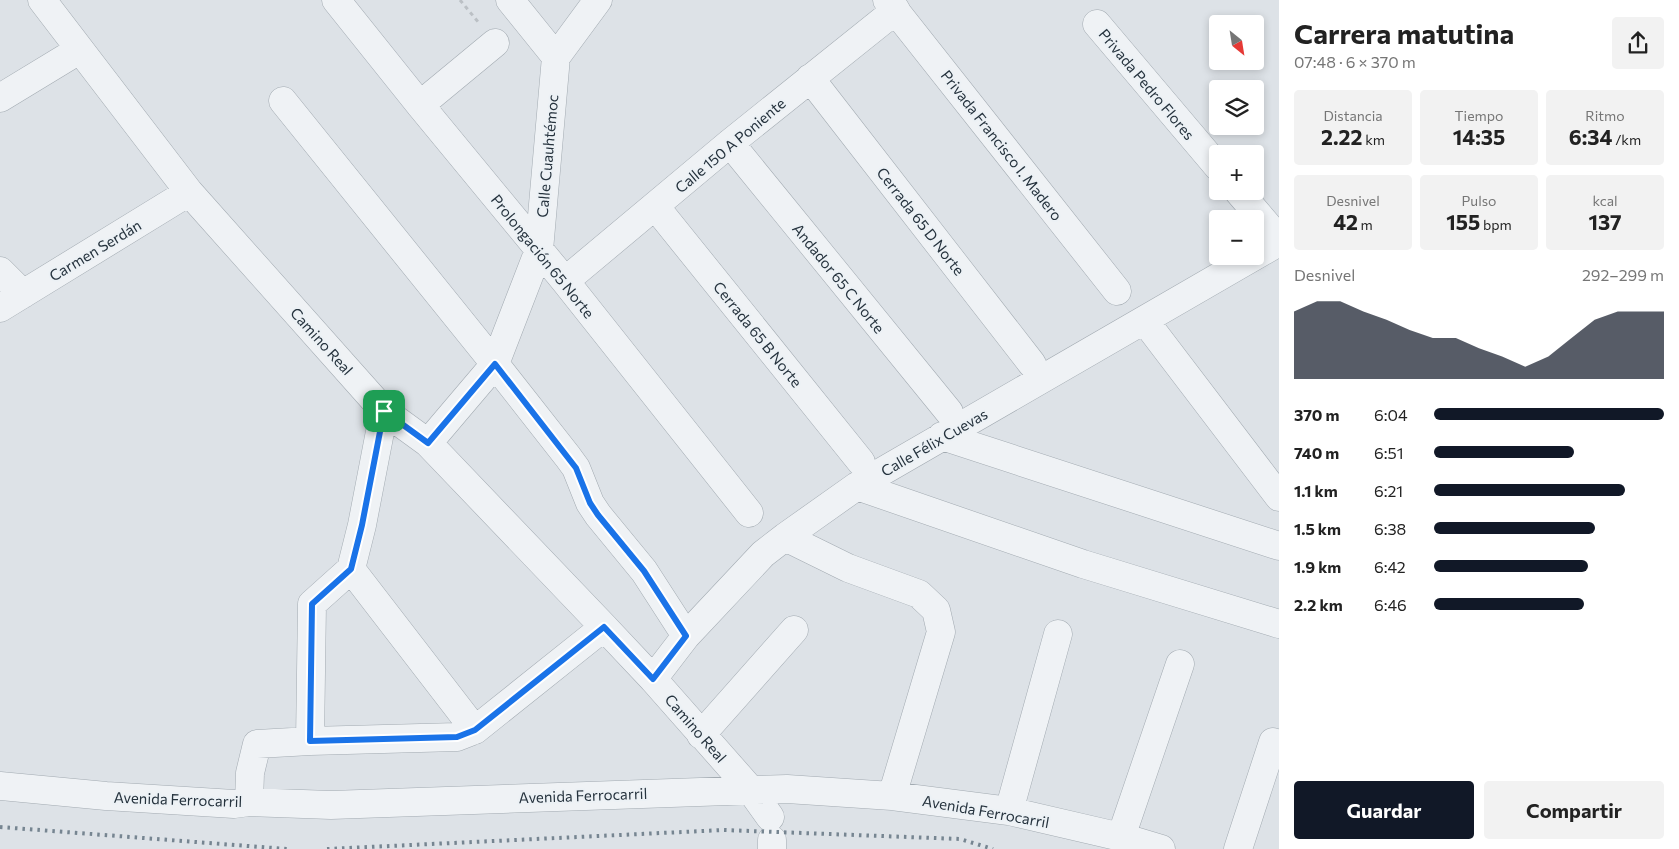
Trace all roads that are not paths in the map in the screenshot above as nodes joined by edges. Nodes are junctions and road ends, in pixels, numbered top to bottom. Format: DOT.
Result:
graph roads {
  1 [pos="42,0"];
  2 [pos="336,0"];
  3 [pos="510,0"];
  4 [pos="598,0"];
  5 [pos="892,5"];
  6 [pos="1097,24"];
  7 [pos="495,43"];
  8 [pos="79,50"];
  9 [pos="556,57"];
  10 [pos="810,78"];
  11 [pos="0,98"];
  12 [pos="283,100"];
  13 [pos="420,105"];
  14 [pos="730,143"];
  15 [pos="1209,156"];
  16 [pos="190,192"];
  17 [pos="1245,200"];
  18 [pos="656,206"];
  19 [pos="1279,241"];
  20 [pos="539,250"];
  21 [pos="0,271"];
  22 [pos="565,281"];
  23 [pos="1117,291"];
  24 [pos="11,301"];
  25 [pos="1145,321"];
  26 [pos="495,364"];
  27 [pos="1032,364"];
  28 [pos="384,411"];
  29 [pos="945,424"];
  30 [pos="428,443"];
  31 [pos="859,474"];
  32 [pos="1279,497"];
  33 [pos="749,513"];
  34 [pos="785,537"];
  35 [pos="1279,546"];
  36 [pos="351,569"];
  37 [pos="1279,624"];
  38 [pos="604,627"];
  39 [pos="794,630"];
  40 [pos="1058,634"];
  41 [pos="686,636"];
  42 [pos="1180,664"];
  43 [pos="653,679"];
  44 [pos="475,730"];
  45 [pos="701,735"];
  46 [pos="310,741"];
  47 [pos="1273,742"];
  48 [pos="0,786"];
  49 [pos="750,789"];
  50 [pos="892,796"];
  51 [pos="249,802"];
  52 [pos="1009,811"];
  53 [pos="771,835"];
  54 [pos="1121,837"];
  55 [pos="1161,849"];
  56 [pos="1238,849"];
  1 -- 8 [label="street, Camino Real"];
  2 -- 13 [label="street, Prolongación 65 Norte"];
  3 -- 9 [label="street"];
  4 -- 9 [label="street"];
  5 -- 10 [label="street, Calle 150 A Poniente"];
  5 -- 23 [label="street, Privada Francisco I. Madero"];
  6 -- 15 [label="street, Privada Pedro Flores"];
  7 -- 13 [label="street"];
  8 -- 11 [label="street"];
  8 -- 16 [label="street, Camino Real"];
  9 -- 20 [label="street, Calle Cuauhtémoc"];
  10 -- 14 [label="street, Calle 150 A Poniente"];
  10 -- 27 [label="street, Cerrada 65 D Norte"];
  12 -- 26 [label="street"];
  13 -- 20 [label="street, Prolongación 65 Norte"];
  14 -- 18 [label="street, Calle 150 A Poniente"];
  14 -- 29 [label="street, Andador 65 C Norte"];
  16 -- 24 [label="street, Carmen Serdán"];
  16 -- 28 [label="street, Camino Real"];
  17 -- 19 [label="street"];
  18 -- 22 [label="street, Calle 150 A Poniente"];
  18 -- 31 [label="street, Cerrada 65 B Norte"];
  19 -- 25 [label="street, Calle Félix Cuevas"];
  20 -- 22 [label="street, Prolongación 65 Norte"];
  20 -- 26 [label="street, Calle Cuauhtémoc"];
  21 -- 24 [label="street"];
  22 -- 33 [label="street, Prolongación 65 Norte"];
  25 -- 29 [label="street, Calle Félix Cuevas"];
  25 -- 32 [label="street"];
  26 -- 30 [label="street, Calle Cuauhtémoc"];
  26 -- 41 [label="street"];
  28 -- 30 [label="street, Camino Real"];
  28 -- 36 [label="street"];
  29 -- 31 [label="street, Calle Félix Cuevas"];
  29 -- 35 [label="street"];
  30 -- 38 [label="street, Camino Real"];
  31 -- 34 [label="street, Calle Félix Cuevas"];
  31 -- 37 [label="street"];
  34 -- 41 [label="street, Calle Félix Cuevas"];
  34 -- 50 [label="street"];
  36 -- 44 [label="street"];
  36 -- 46 [label="street"];
  38 -- 43 [label="street, Camino Real"];
  38 -- 44 [label="street"];
  39 -- 45 [label="street"];
  40 -- 52 [label="street"];
  41 -- 43 [label="street, Calle Félix Cuevas"];
  42 -- 54 [label="street"];
  43 -- 45 [label="street, Camino Real"];
  44 -- 46 [label="street"];
  45 -- 49 [label="street, Camino Real"];
  46 -- 51 [label="street"];
  47 -- 56 [label="street"];
  48 -- 51 [label="street, Avenida Ferrocarril"];
  49 -- 50 [label="street, Avenida Ferrocarril"];
  49 -- 51 [label="street, Avenida Ferrocarril"];
  49 -- 53 [label="street, Camino Real"];
  50 -- 52 [label="street, Avenida Ferrocarril"];
  52 -- 54 [label="street, Avenida Ferrocarril"];
  54 -- 55 [label="street, Avenida Ferrocarril"];
}
